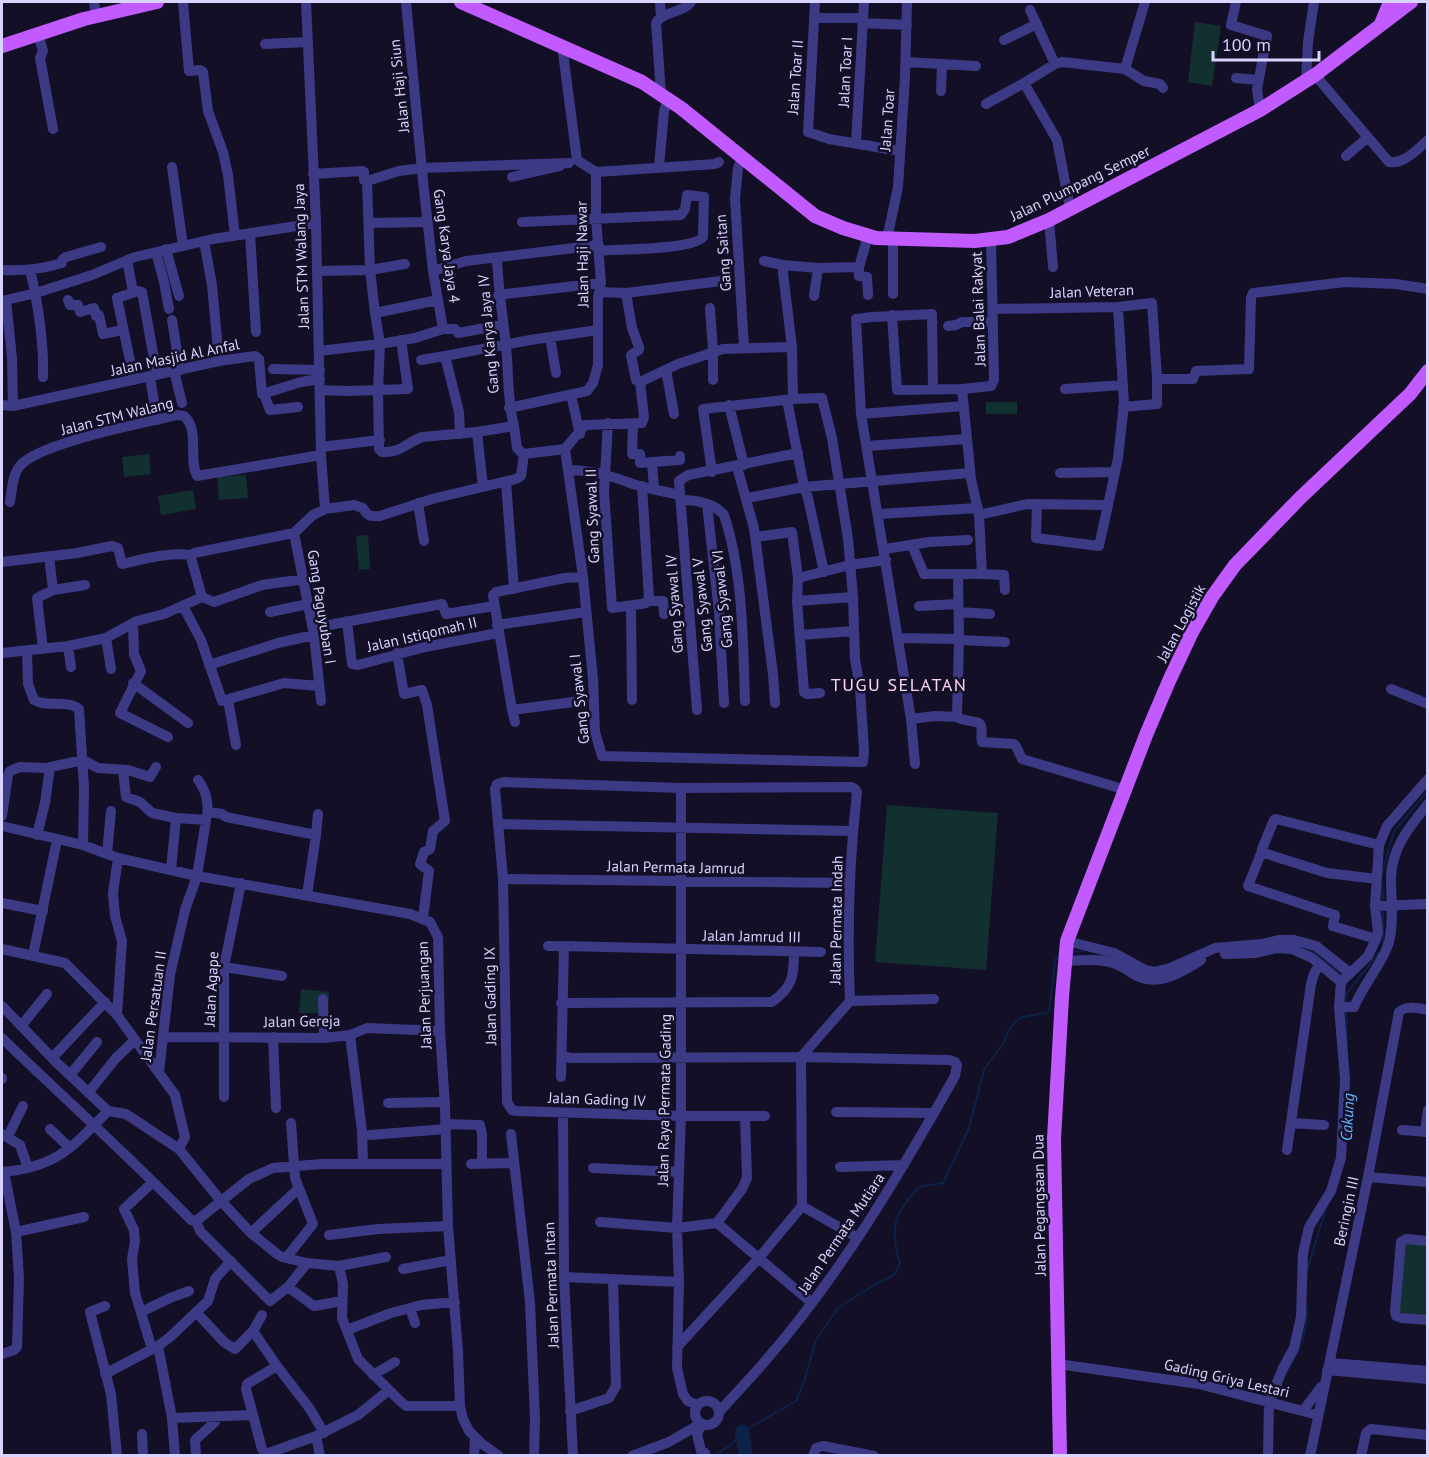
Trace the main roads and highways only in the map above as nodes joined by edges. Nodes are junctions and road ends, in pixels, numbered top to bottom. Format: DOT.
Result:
graph roads {
  1 [pos="157,2"];
  2 [pos="461,2"];
  3 [pos="1394,2"];
  4 [pos="1411,2"];
  5 [pos="1381,24"];
  6 [pos="2,46"];
  7 [pos="1428,371"];
  8 [pos="1067,951"];
  9 [pos="1060,1455"];
  1 -- 6 [label="main road"];
  2 -- 5 [label="main road, Jalan Plumpang Semper"];
  3 -- 5 [label="main road, Jalan Plumpang Semper"];
  4 -- 5 [label="main road, Jalan Plumpang Semper"];
  7 -- 8 [label="main road, Jalan Logistik"];
  8 -- 9 [label="main road, Jalan Pegangsaan Dua"];
}
